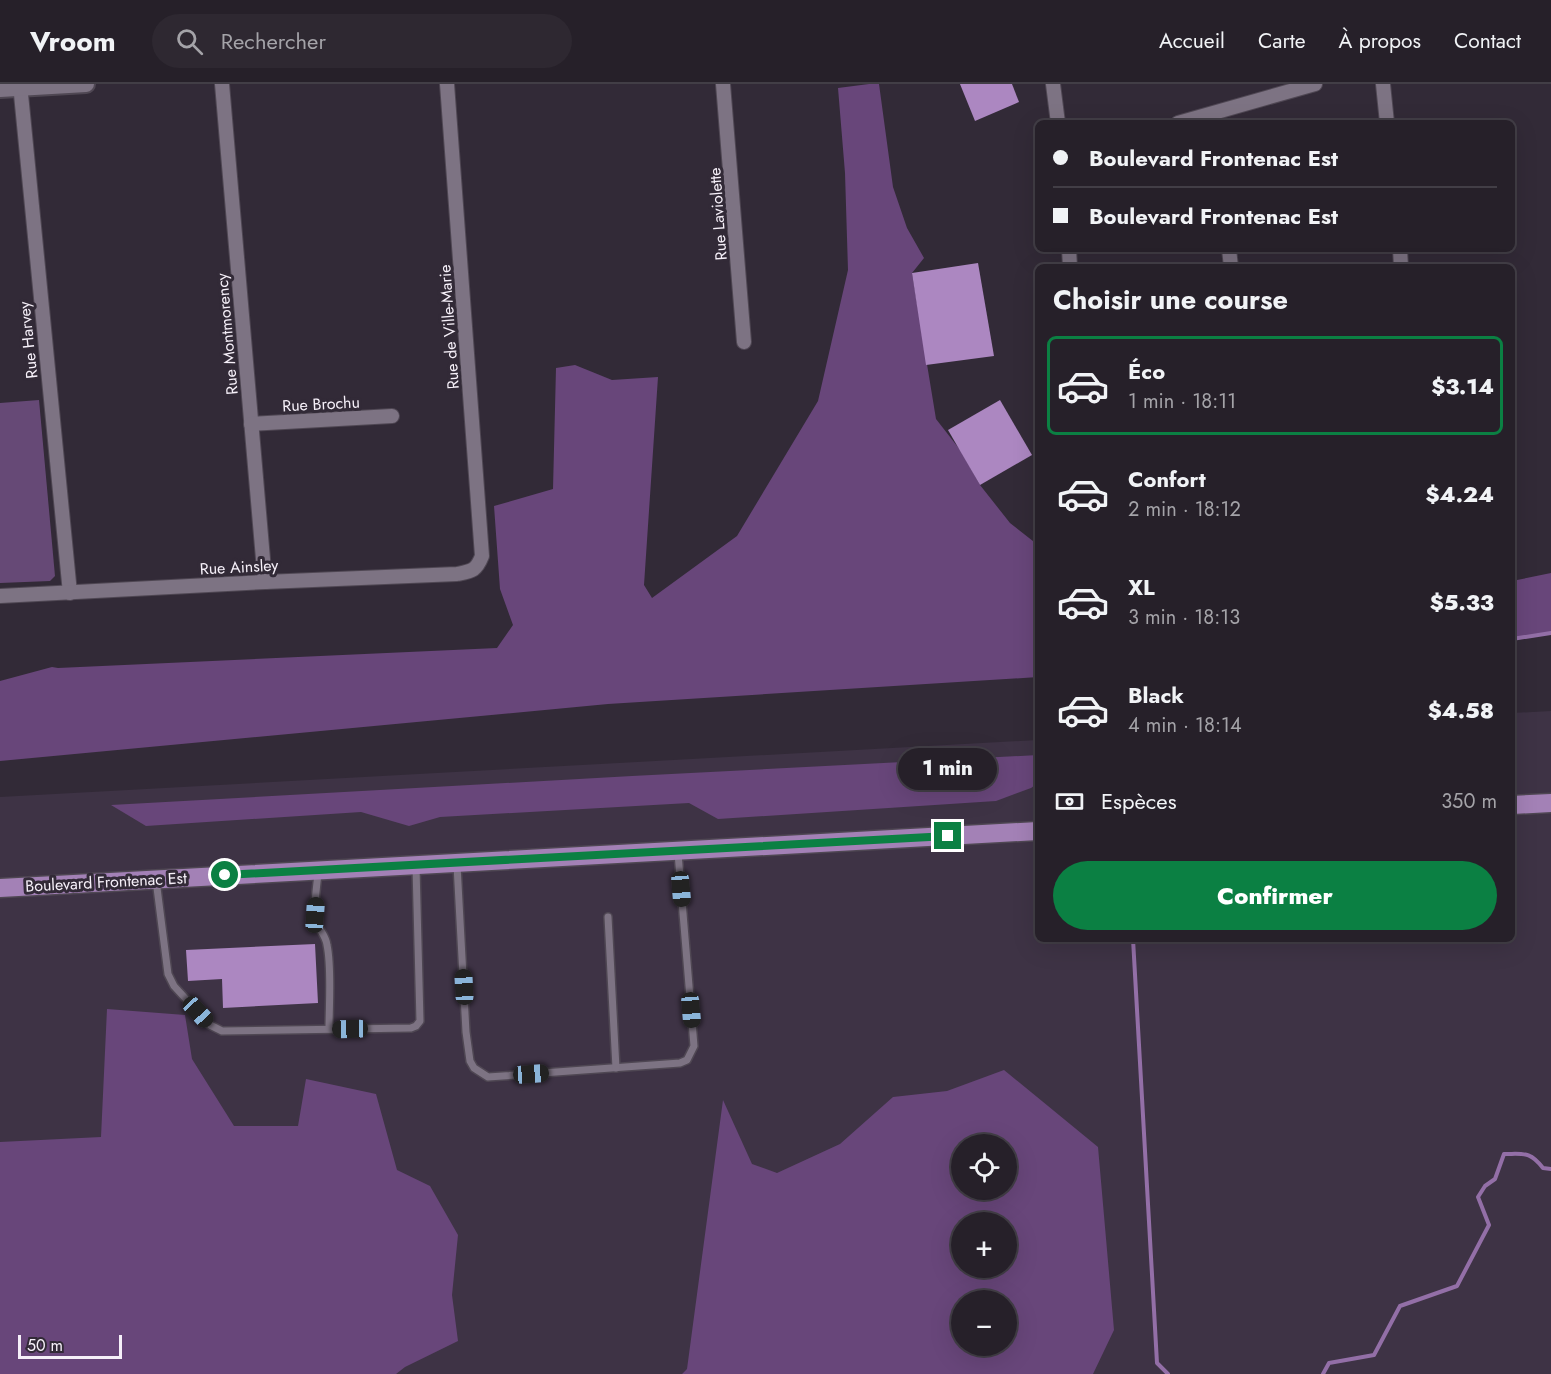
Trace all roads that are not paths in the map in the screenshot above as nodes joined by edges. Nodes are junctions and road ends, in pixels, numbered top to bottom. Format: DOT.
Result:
graph roads {
  1 [pos="86,84"];
  2 [pos="222,84"];
  3 [pos="447,84"];
  4 [pos="723,84"];
  5 [pos="1053,84"];
  6 [pos="1316,84"];
  7 [pos="1383,84"];
  8 [pos="20,86"];
  9 [pos="0,89"];
  10 [pos="1220,117"];
  11 [pos="1058,120"];
  12 [pos="1199,120"];
  13 [pos="1387,120"];
  14 [pos="744,342"];
  15 [pos="392,416"];
  16 [pos="251,424"];
  17 [pos="478,566"];
  18 [pos="265,582"];
  19 [pos="69,592"];
  20 [pos="0,596"];
  21 [pos="1551,803"];
  22 [pos="1515,805"];
  23 [pos="1035,831"];
  24 [pos="677,851"];
  25 [pos="457,863"];
  26 [pos="416,865"];
  27 [pos="318,870"];
  28 [pos="156,879"];
  29 [pos="0,888"];
  30 [pos="608,917"];
  31 [pos="329,1029"];
  32 [pos="616,1068"];
  1 -- 8 [label="street"];
  2 -- 16 [label="street, Rue Montmorency"];
  3 -- 17 [label="street, Rue de Ville-Marie"];
  4 -- 14 [label="street, Rue Laviolette"];
  5 -- 11 [label="street"];
  6 -- 10 [label="street"];
  7 -- 13 [label="street"];
  8 -- 9 [label="street"];
  8 -- 19 [label="street, Rue Harvey"];
  10 -- 12 [label="street"];
  15 -- 16 [label="street, Rue Brochu"];
  16 -- 18 [label="street, Rue Montmorency"];
  17 -- 18 [label="street, Rue Ainsley"];
  18 -- 19 [label="street, Rue Ainsley"];
  19 -- 20 [label="street, Rue Ainsley"];
  21 -- 22 [label="main road"];
  23 -- 24 [label="main road, Boulevard Frontenac Est"];
  24 -- 25 [label="main road, Boulevard Frontenac Est"];
  24 -- 32 [label="lane"];
  25 -- 26 [label="main road, Boulevard Frontenac Est"];
  25 -- 32 [label="lane"];
  26 -- 27 [label="main road, Boulevard Frontenac Est"];
  26 -- 31 [label="lane"];
  27 -- 28 [label="main road, Boulevard Frontenac Est"];
  27 -- 31 [label="lane"];
  28 -- 29 [label="main road, Boulevard Frontenac Est"];
  28 -- 31 [label="lane"];
  30 -- 32 [label="lane"];
}
